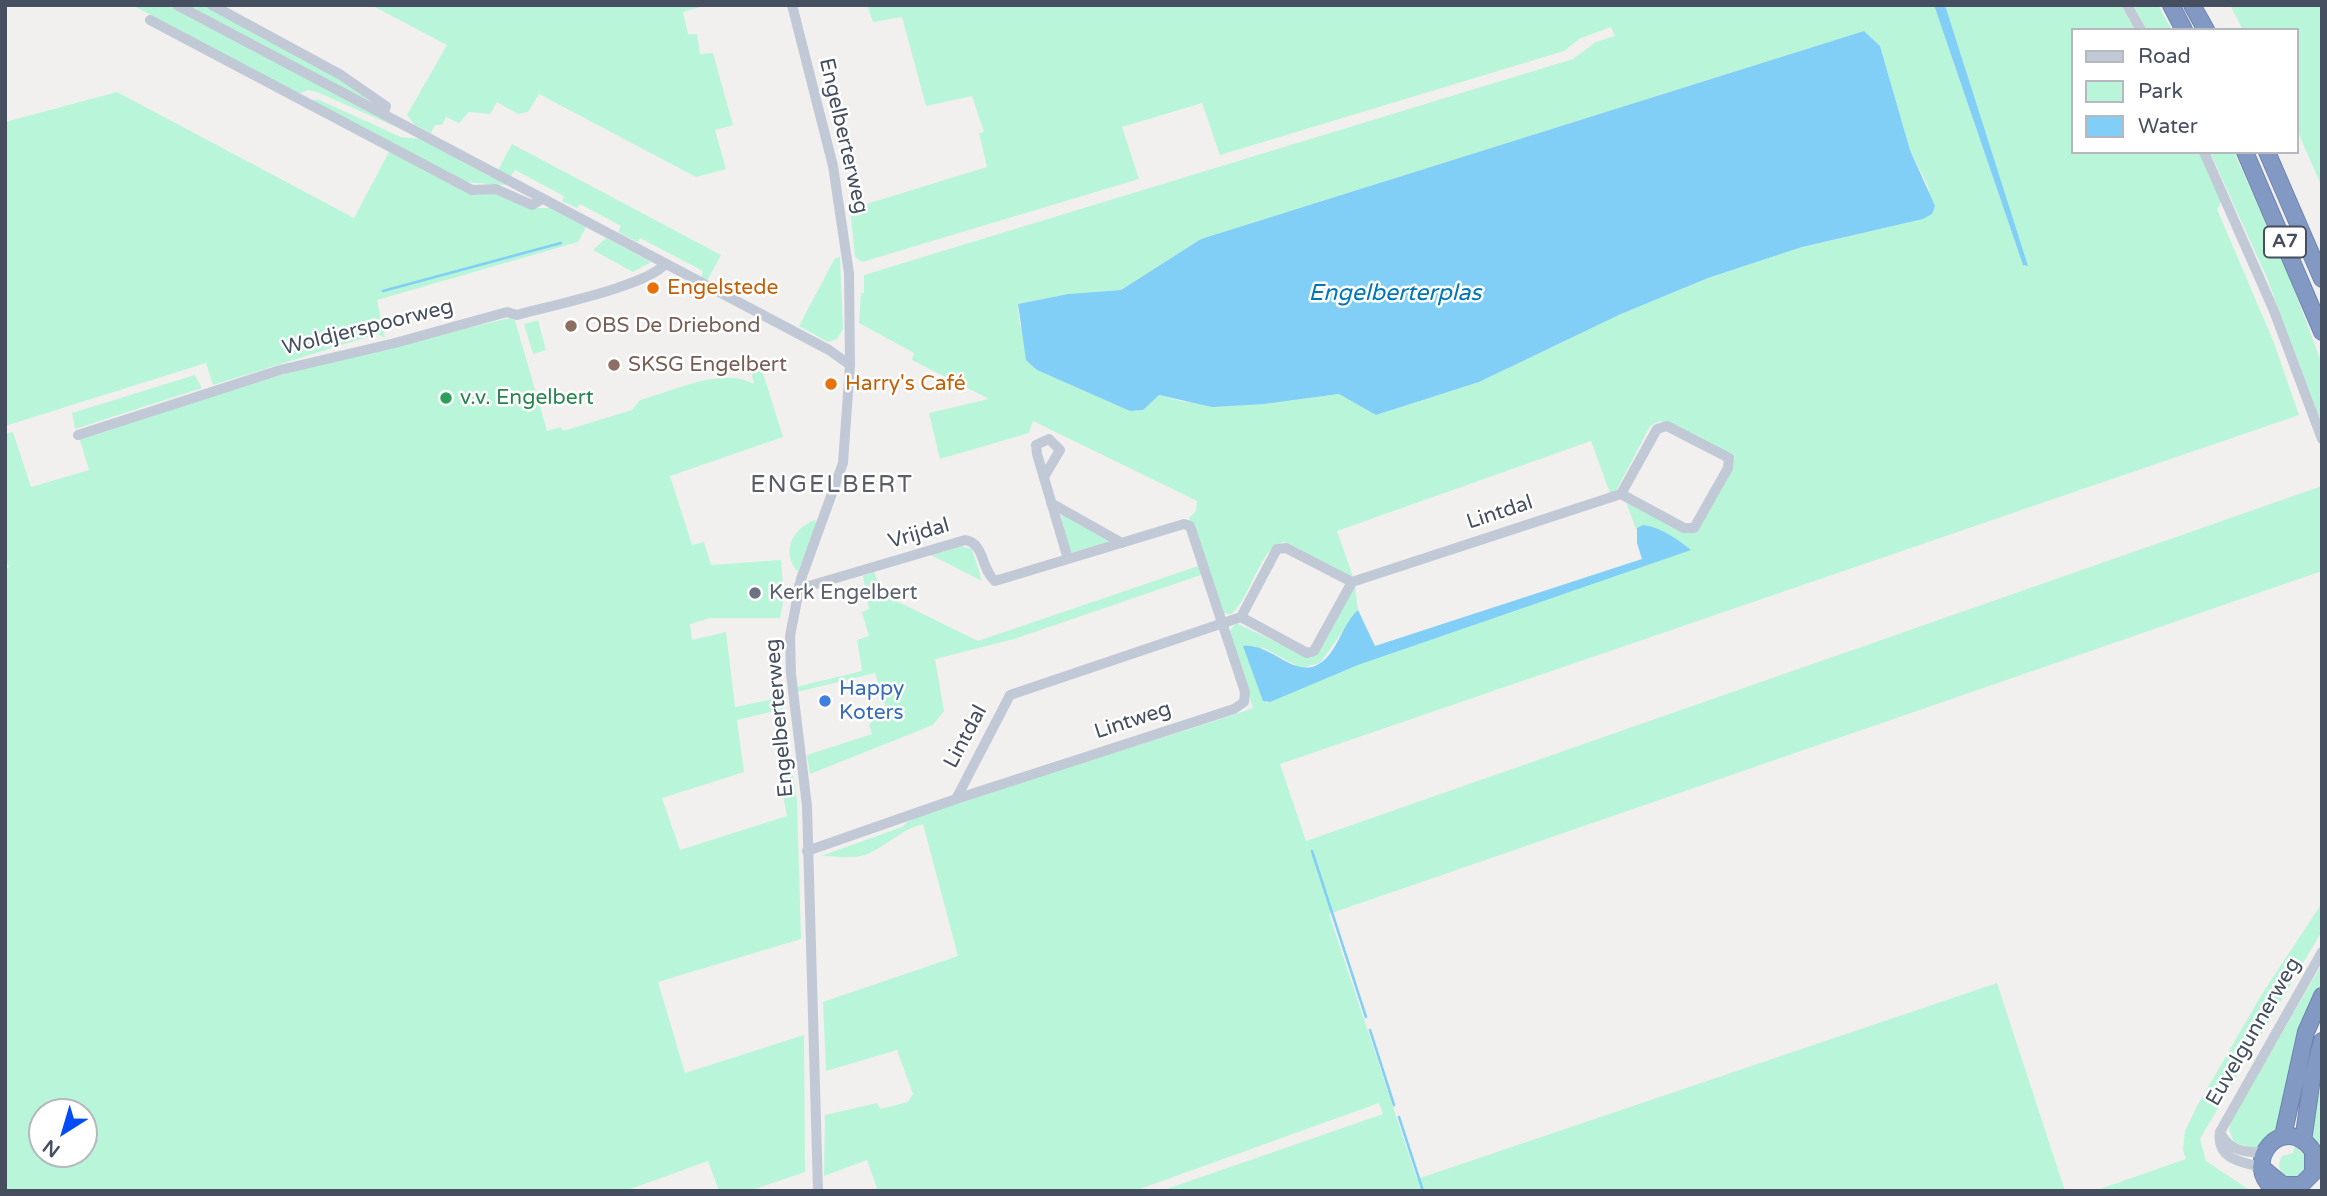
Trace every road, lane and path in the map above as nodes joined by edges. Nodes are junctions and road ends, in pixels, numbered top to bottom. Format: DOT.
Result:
graph roads {
  1 [pos="177,5"];
  2 [pos="212,5"];
  3 [pos="792,5"];
  4 [pos="2127,5"];
  5 [pos="2171,5"];
  6 [pos="2192,5"];
  7 [pos="150,20"];
  8 [pos="2139,28"];
  9 [pos="2183,28"];
  10 [pos="2205,28"];
  11 [pos="383,114"];
  12 [pos="2205,154"];
  13 [pos="2246,154"];
  14 [pos="2268,154"];
  15 [pos="542,199"];
  16 [pos="665,264"];
  17 [pos="2322,279"];
  18 [pos="2322,332"];
  19 [pos="850,341"];
  20 [pos="830,350"];
  21 [pos="850,365"];
  22 [pos="78,435"];
  23 [pos="2322,439"];
  24 [pos="1044,477"];
  25 [pos="1621,494"];
  26 [pos="1051,503"];
  27 [pos="1122,542"];
  28 [pos="1068,559"];
  29 [pos="1352,582"];
  30 [pos="799,585"];
  31 [pos="1241,617"];
  32 [pos="1222,624"];
  33 [pos="956,799"];
  34 [pos="807,851"];
  35 [pos="2322,952"];
  36 [pos="2322,996"];
  37 [pos="2322,1041"];
  38 [pos="2292,1138"];
  39 [pos="2265,1164"];
  40 [pos="2316,1179"];
  41 [pos="818,1191"];
  42 [pos="2276,1191"];
  1 -- 11 [label="street"];
  2 -- 11 [label="street"];
  3 -- 19 [label="street, Engelberterweg"];
  4 -- 8 [label="street"];
  5 -- 9 [label="highway"];
  6 -- 10 [label="highway"];
  7 -- 15 [label="street"];
  11 -- 15 [label="street"];
  12 -- 23 [label="street"];
  13 -- 18 [label="highway, A7"];
  14 -- 17 [label="highway, A7"];
  15 -- 16 [label="street"];
  16 -- 20 [label="street"];
  16 -- 22 [label="street, Woldjerspoorweg"];
  19 -- 20 [label="street"];
  19 -- 21 [label="street, Engelberterweg"];
  20 -- 21 [label="street"];
  21 -- 30 [label="street, Engelberterweg"];
  24 -- 26 [label="street"];
  25 -- 25 [label="street"];
  25 -- 29 [label="street, Lintdal"];
  26 -- 27 [label="street"];
  26 -- 28 [label="street"];
  27 -- 28 [label="street, Vrijdal"];
  27 -- 32 [label="street, Vrijdal"];
  28 -- 30 [label="street, Vrijdal"];
  29 -- 31 [label="street"];
  29 -- 31 [label="street"];
  30 -- 34 [label="street, Engelberterweg"];
  31 -- 32 [label="street, Lintdal"];
  32 -- 33 [label="street, Lintdal"];
  32 -- 33 [label="street, Lintweg"];
  33 -- 34 [label="street, Lintdal"];
  34 -- 41 [label="street, Engelberterweg"];
  35 -- 39 [label="street, Euvelgunnerweg"];
  36 -- 38 [label="highway"];
  37 -- 38 [label="highway"];
  38 -- 39 [label="highway"];
  38 -- 40 [label="highway"];
  39 -- 40 [label="highway"];
  39 -- 42 [label="highway"];
}
